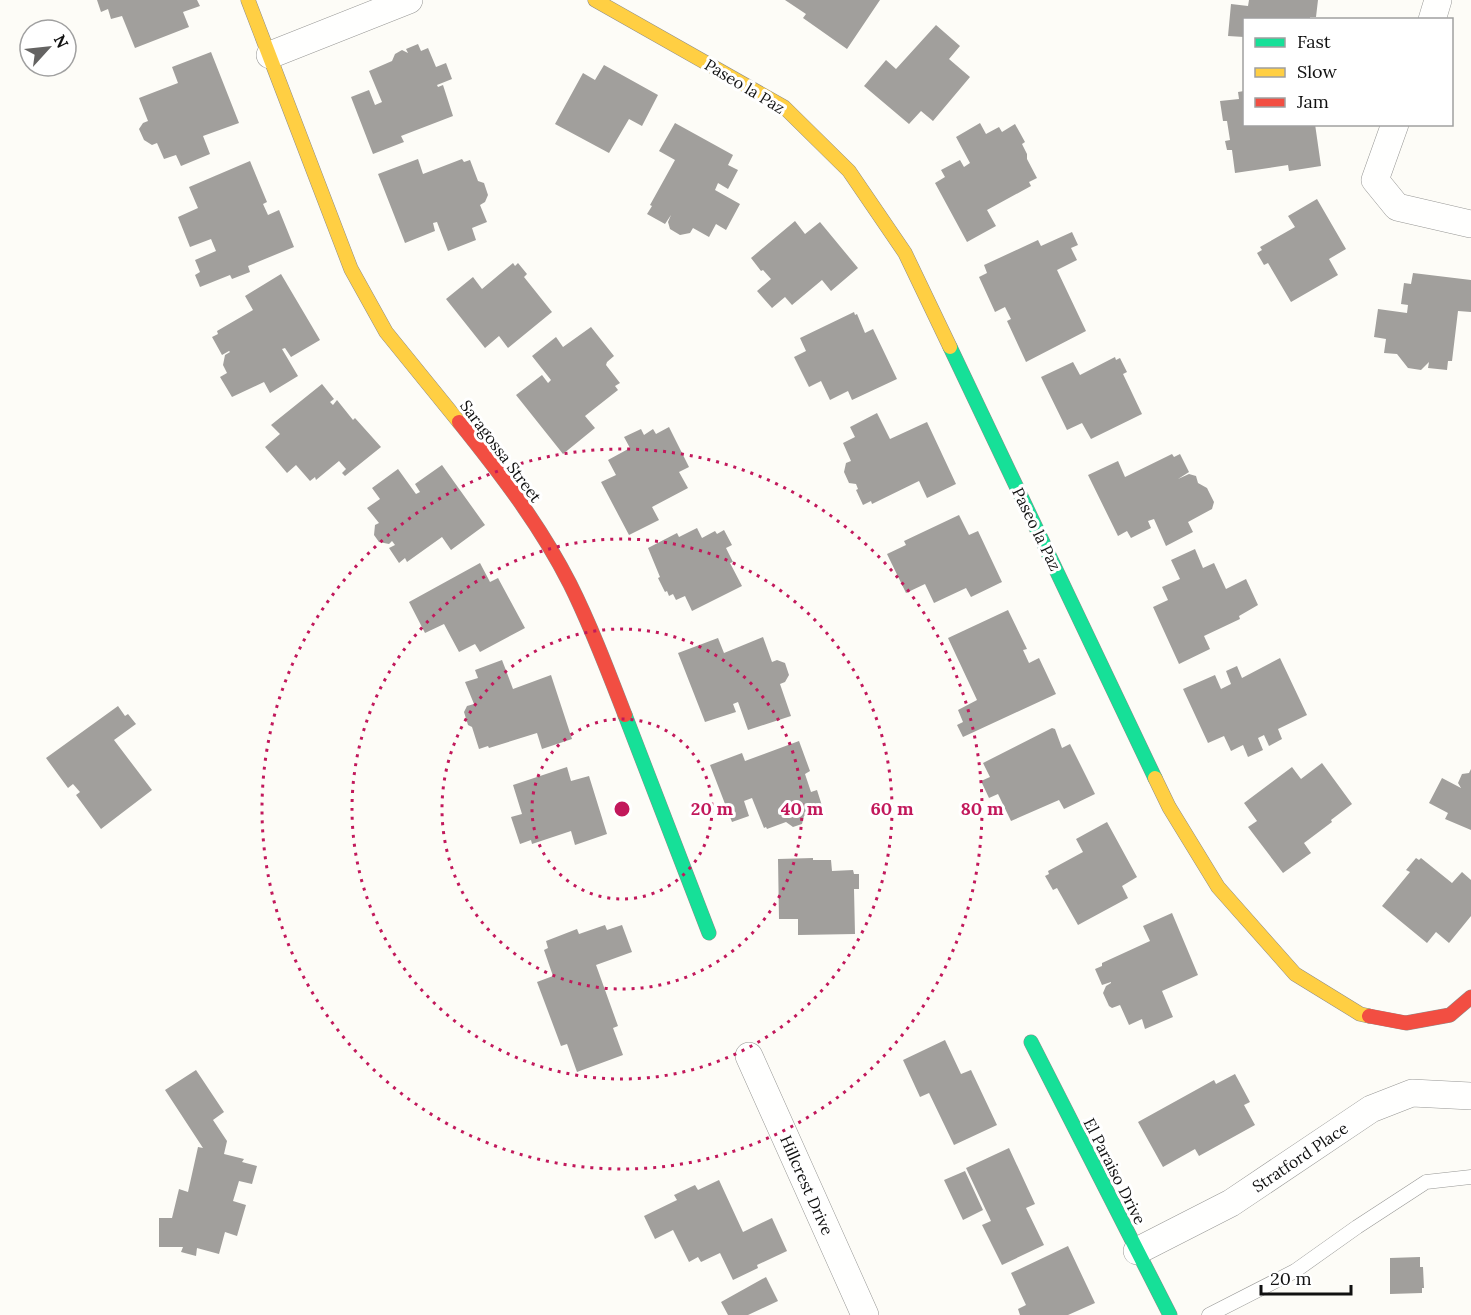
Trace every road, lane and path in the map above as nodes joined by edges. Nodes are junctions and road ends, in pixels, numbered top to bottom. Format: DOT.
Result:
graph roads {
  1 [pos="248,0"];
  2 [pos="409,0"];
  3 [pos="595,0"];
  4 [pos="1438,0"];
  5 [pos="1433,18"];
  6 [pos="270,55"];
  7 [pos="1394,126"];
  8 [pos="1471,224"];
  9 [pos="709,933"];
  10 [pos="1471,997"];
  11 [pos="1031,1042"];
  12 [pos="749,1056"];
  13 [pos="1471,1096"];
  14 [pos="1471,1177"];
  15 [pos="1137,1251"];
  16 [pos="865,1315"];
  17 [pos="1170,1315"];
  18 [pos="1209,1315"];
  1 -- 6 [label="street, Saragossa Street"];
  2 -- 6 [label="street"];
  3 -- 10 [label="street, Paseo la Paz"];
  4 -- 5 [label="street"];
  6 -- 9 [label="street, Saragossa Street"];
  7 -- 8 [label="street"];
  11 -- 15 [label="street, El Paraiso Drive"];
  12 -- 16 [label="street, Hillcrest Drive"];
  13 -- 15 [label="street, Stratford Place"];
  14 -- 18 [label="lane"];
  15 -- 17 [label="street, El Paraiso Drive"];
}
